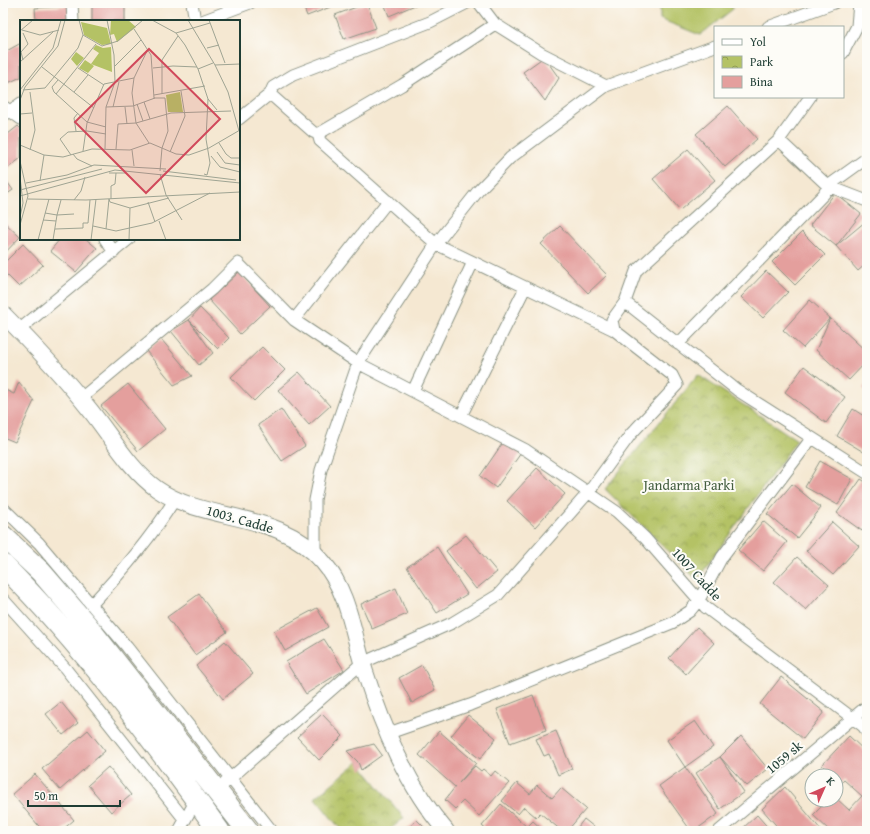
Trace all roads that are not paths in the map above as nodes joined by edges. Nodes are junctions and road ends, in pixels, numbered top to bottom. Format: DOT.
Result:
graph roads {
  1 [pos="72,3"];
  2 [pos="192,3"];
  3 [pos="250,3"];
  4 [pos="467,3"];
  5 [pos="479,3"];
  6 [pos="834,3"];
  7 [pos="859,3"];
  8 [pos="73,20"];
  9 [pos="195,20"];
  10 [pos="205,20"];
  11 [pos="495,24"];
  12 [pos="771,26"];
  13 [pos="714,46"];
  14 [pos="844,51"];
  15 [pos="606,86"];
  16 [pos="270,94"];
  17 [pos="809,98"];
  18 [pos="20,104"];
  19 [pos="5,111"];
  20 [pos="20,118"];
  21 [pos="240,118"];
  22 [pos="318,134"];
  23 [pos="779,140"];
  24 [pos="867,158"];
  25 [pos="828,186"];
  26 [pos="388,201"];
  27 [pos="867,201"];
  28 [pos="106,240"];
  29 [pos="128,240"];
  30 [pos="436,244"];
  31 [pos="114,252"];
  32 [pos="473,262"];
  33 [pos="526,288"];
  34 [pos="625,302"];
  35 [pos="3,314"];
  36 [pos="294,320"];
  37 [pos="19,330"];
  38 [pos="614,330"];
  39 [pos="678,344"];
  40 [pos="358,363"];
  41 [pos="413,392"];
  42 [pos="80,399"];
  43 [pos="461,416"];
  44 [pos="811,439"];
  45 [pos="867,473"];
  46 [pos="588,493"];
  47 [pos="175,499"];
  48 [pos="3,508"];
  49 [pos="3,536"];
  50 [pos="315,554"];
  51 [pos="3,565"];
  52 [pos="3,599"];
  53 [pos="699,600"];
  54 [pos="92,605"];
  55 [pos="362,663"];
  56 [pos="867,706"];
  57 [pos="852,719"];
  58 [pos="867,732"];
  59 [pos="389,733"];
  60 [pos="223,783"];
  61 [pos="196,800"];
  62 [pos="185,820"];
  63 [pos="179,831"];
  64 [pos="219,831"];
  65 [pos="248,831"];
  66 [pos="272,831"];
  67 [pos="446,831"];
  68 [pos="719,831"];
  1 -- 8 [label="street"];
  2 -- 9 [label="street"];
  3 -- 10 [label="street"];
  4 -- 16 [label="street"];
  5 -- 11 [label="street"];
  6 -- 12 [label="street"];
  7 -- 14 [label="street"];
  11 -- 15 [label="street"];
  11 -- 22 [label="street"];
  13 -- 15 [label="street"];
  15 -- 30 [label="street"];
  16 -- 21 [label="street"];
  16 -- 22 [label="street"];
  17 -- 23 [label="street"];
  18 -- 19 [label="street"];
  19 -- 20 [label="street"];
  22 -- 26 [label="street"];
  23 -- 25 [label="street"];
  23 -- 34 [label="street"];
  24 -- 25 [label="street"];
  25 -- 27 [label="street"];
  25 -- 39 [label="street"];
  26 -- 30 [label="street"];
  26 -- 36 [label="street"];
  28 -- 31 [label="street"];
  29 -- 31 [label="street"];
  30 -- 32 [label="street"];
  30 -- 40 [label="street"];
  31 -- 37 [label="street"];
  32 -- 33 [label="street"];
  32 -- 41 [label="street"];
  33 -- 38 [label="street"];
  33 -- 43 [label="street"];
  34 -- 38 [label="street"];
  34 -- 39 [label="street"];
  35 -- 37 [label="main road, 1003. Cadde"];
  36 -- 40 [label="street, 1007 Cadde"];
  36 -- 42 [label="street, 1007 Cadde"];
  37 -- 42 [label="main road, 1003. Cadde"];
  38 -- 46 [label="street"];
  39 -- 44 [label="street"];
  40 -- 41 [label="street, 1007 Cadde"];
  40 -- 50 [label="street"];
  41 -- 43 [label="street, 1007 Cadde"];
  42 -- 47 [label="main road, 1003. Cadde"];
  43 -- 46 [label="street, 1007 Cadde"];
  44 -- 45 [label="street"];
  44 -- 53 [label="street"];
  46 -- 53 [label="street, 1007 Cadde"];
  46 -- 55 [label="street"];
  47 -- 50 [label="main road, 1003. Cadde"];
  47 -- 54 [label="street"];
  48 -- 54 [label="street"];
  49 -- 60 [label="highway"];
  50 -- 55 [label="main road, 1003. Cadde"];
  51 -- 61 [label="highway"];
  52 -- 62 [label="street"];
  53 -- 57 [label="street, 1007 Cadde"];
  53 -- 59 [label="street"];
  54 -- 60 [label="street"];
  55 -- 59 [label="main road, 1003. Cadde"];
  55 -- 60 [label="street"];
  56 -- 57 [label="street, 1059 sk"];
  57 -- 58 [label="street, 1007 Cadde"];
  57 -- 68 [label="street, 1059 sk"];
  59 -- 67 [label="main road, 1003. Cadde"];
  60 -- 65 [label="highway"];
  60 -- 66 [label="street"];
  61 -- 62 [label="street"];
  61 -- 64 [label="highway"];
  62 -- 63 [label="street"];
}
